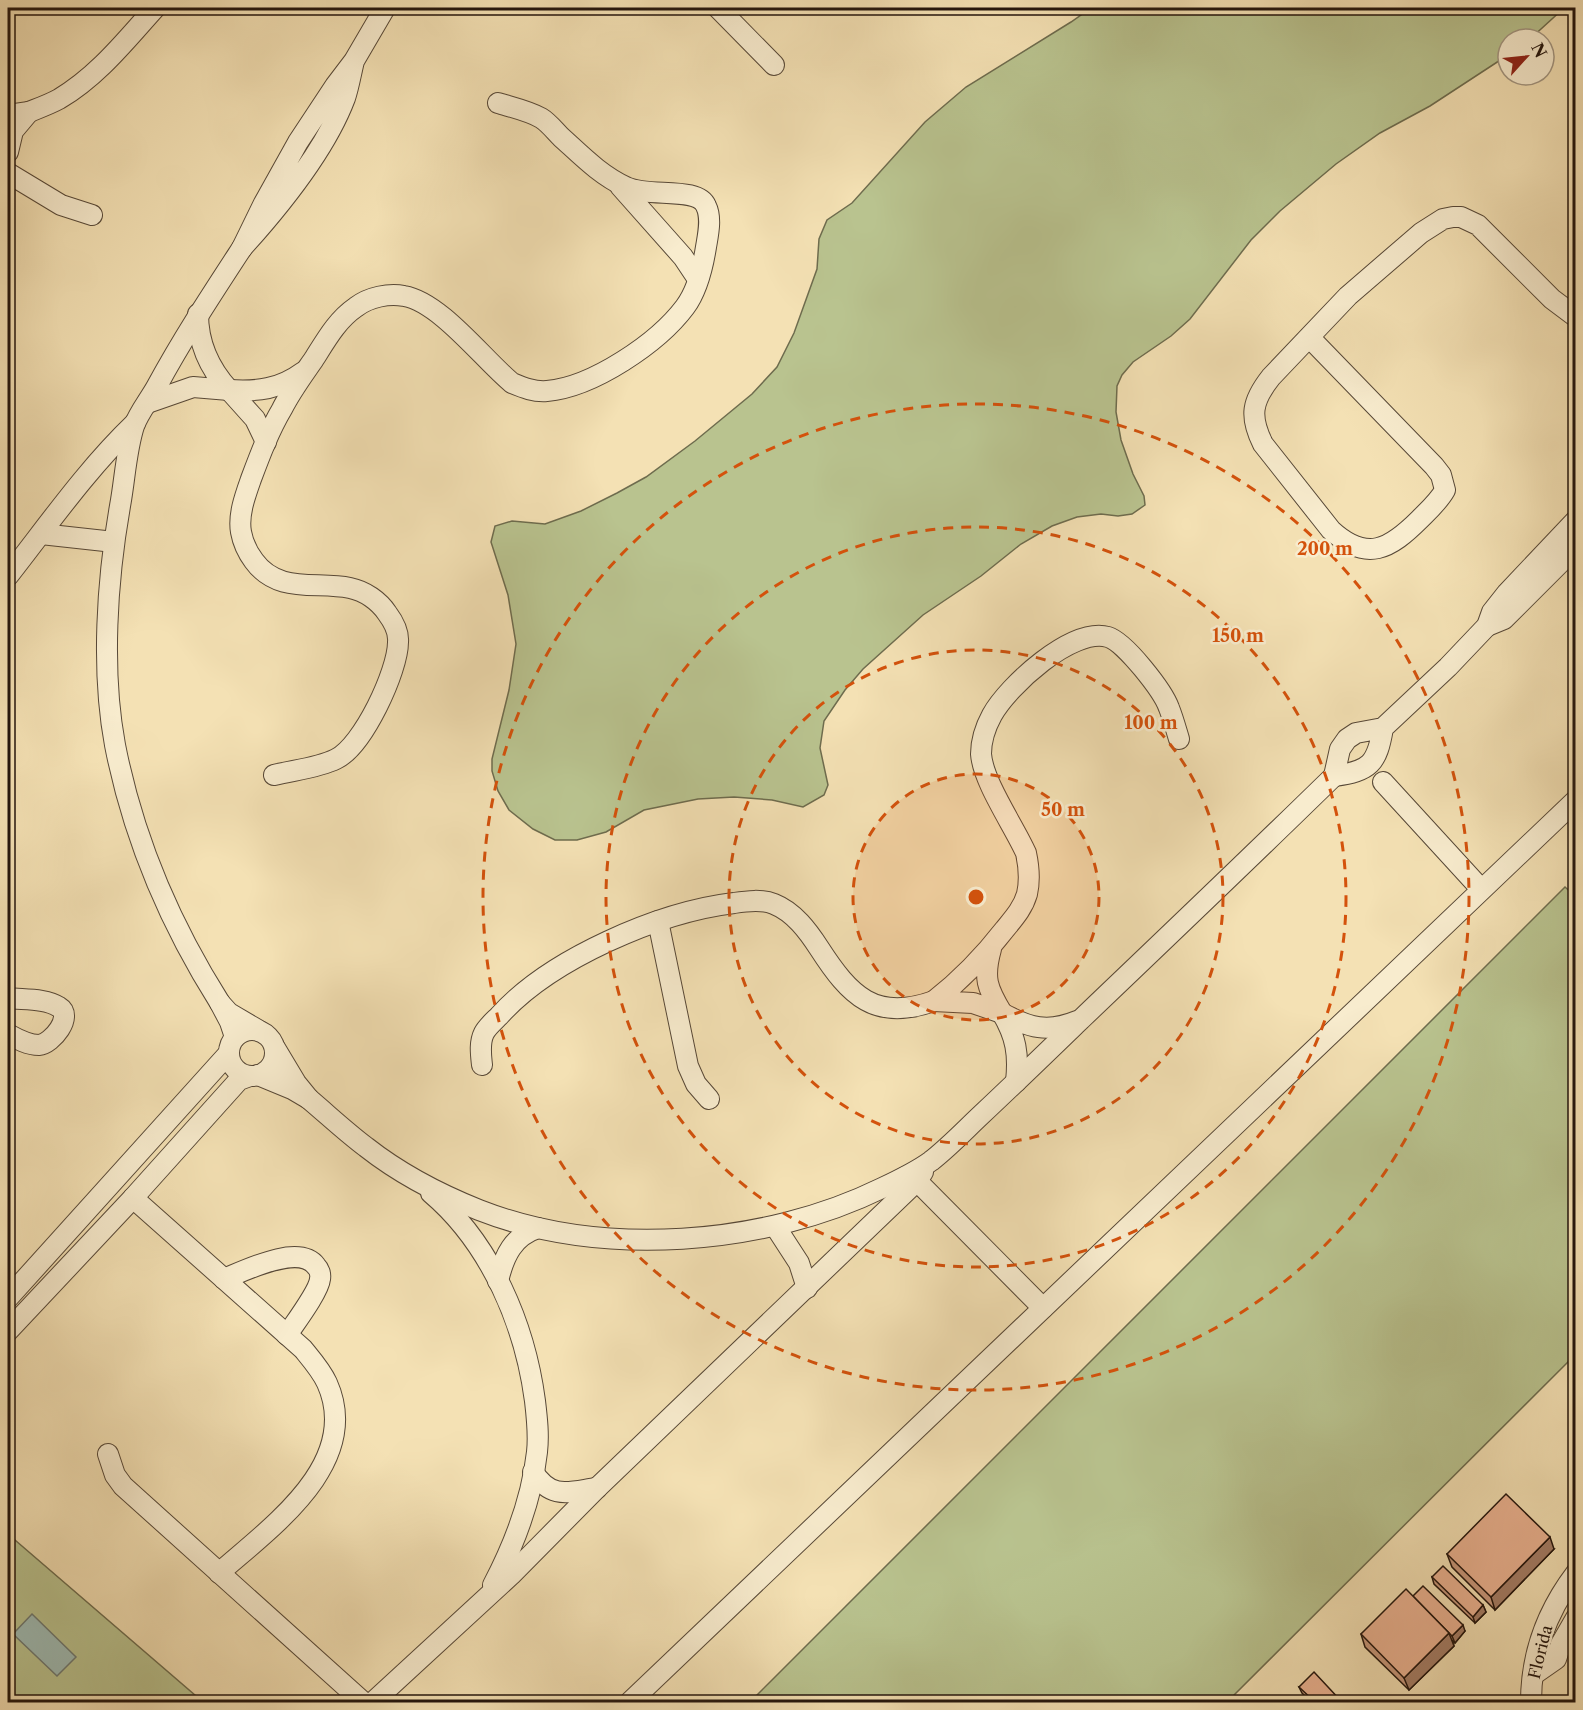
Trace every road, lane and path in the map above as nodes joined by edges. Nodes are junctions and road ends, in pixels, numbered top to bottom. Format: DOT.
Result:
graph roads {
  1 [pos="156,8"];
  2 [pos="385,8"];
  3 [pos="718,8"];
  4 [pos="774,65"];
  5 [pos="498,103"];
  6 [pos="29,112"];
  7 [pos="8,115"];
  8 [pos="8,152"];
  9 [pos="9,172"];
  10 [pos="616,182"];
  11 [pos="92,215"];
  12 [pos="697,278"];
  13 [pos="198,314"];
  14 [pos="1575,317"];
  15 [pos="1309,337"];
  16 [pos="308,369"];
  17 [pos="229,390"];
  18 [pos="147,403"];
  19 [pos="135,423"];
  20 [pos="266,442"];
  21 [pos="1575,520"];
  22 [pos="41,534"];
  23 [pos="114,542"];
  24 [pos="1575,547"];
  25 [pos="8,576"];
  26 [pos="1487,627"];
  27 [pos="1383,728"];
  28 [pos="1179,739"];
  29 [pos="1379,753"];
  30 [pos="274,775"];
  31 [pos="1343,775"];
  32 [pos="1383,782"];
  33 [pos="1575,800"];
  34 [pos="1481,889"];
  35 [pos="658,921"];
  36 [pos="991,949"];
  37 [pos="8,998"];
  38 [pos="934,1001"];
  39 [pos="220,1004"];
  40 [pos="1002,1013"];
  41 [pos="1082,1018"];
  42 [pos="258,1030"];
  43 [pos="8,1034"];
  44 [pos="232,1045"];
  45 [pos="275,1048"];
  46 [pos="482,1065"];
  47 [pos="254,1075"];
  48 [pos="1016,1082"];
  49 [pos="309,1099"];
  50 [pos="709,1099"];
  51 [pos="411,1176"];
  52 [pos="911,1179"];
  53 [pos="133,1198"];
  54 [pos="775,1226"];
  55 [pos="538,1228"];
  56 [pos="224,1279"];
  57 [pos="498,1281"];
  58 [pos="807,1288"];
  59 [pos="8,1298"];
  60 [pos="1043,1308"];
  61 [pos="8,1331"];
  62 [pos="287,1335"];
  63 [pos="108,1454"];
  64 [pos="533,1472"];
  65 [pos="597,1488"];
  66 [pos="219,1573"];
  67 [pos="1575,1573"];
  68 [pos="488,1596"];
  69 [pos="1575,1618"];
  70 [pos="1533,1675"];
  71 [pos="363,1702"];
  72 [pos="373,1702"];
  73 [pos="630,1702"];
  74 [pos="1531,1702"];
  1 -- 6 [label="street"];
  2 -- 13 [label="street"];
  3 -- 4 [label="street"];
  5 -- 10 [label="street"];
  6 -- 7 [label="street"];
  6 -- 8 [label="street"];
  9 -- 11 [label="street"];
  10 -- 12 [label="street"];
  10 -- 12 [label="street"];
  12 -- 16 [label="street"];
  13 -- 17 [label="street"];
  13 -- 18 [label="street"];
  14 -- 15 [label="street"];
  15 -- 15 [label="street"];
  16 -- 17 [label="street"];
  16 -- 20 [label="street"];
  17 -- 18 [label="street"];
  17 -- 20 [label="street"];
  18 -- 19 [label="street"];
  19 -- 22 [label="street"];
  19 -- 23 [label="street"];
  20 -- 30 [label="street"];
  21 -- 26 [label="street"];
  22 -- 23 [label="street"];
  22 -- 25 [label="street"];
  23 -- 39 [label="street"];
  24 -- 26 [label="street"];
  26 -- 27 [label="street"];
  27 -- 29 [label="street"];
  27 -- 31 [label="street"];
  28 -- 36 [label="street"];
  29 -- 31 [label="street"];
  29 -- 32 [label="street"];
  31 -- 32 [label="street"];
  31 -- 41 [label="street"];
  32 -- 34 [label="street"];
  33 -- 34 [label="street"];
  34 -- 60 [label="street"];
  35 -- 38 [label="street"];
  35 -- 46 [label="street"];
  35 -- 50 [label="street"];
  36 -- 38 [label="street"];
  36 -- 40 [label="street"];
  37 -- 43 [label="street"];
  38 -- 40 [label="street"];
  39 -- 42 [label="street"];
  39 -- 44 [label="street"];
  40 -- 41 [label="street"];
  40 -- 48 [label="street"];
  41 -- 48 [label="street"];
  42 -- 44 [label="street"];
  42 -- 45 [label="street"];
  44 -- 47 [label="street"];
  44 -- 59 [label="street"];
  45 -- 47 [label="street"];
  45 -- 49 [label="street"];
  47 -- 49 [label="street"];
  47 -- 53 [label="street"];
  48 -- 52 [label="street"];
  49 -- 51 [label="street"];
  51 -- 55 [label="street"];
  51 -- 57 [label="street"];
  52 -- 54 [label="street"];
  52 -- 58 [label="street"];
  52 -- 60 [label="street"];
  53 -- 56 [label="street"];
  53 -- 61 [label="street"];
  54 -- 55 [label="street"];
  54 -- 58 [label="street"];
  55 -- 57 [label="street"];
  56 -- 62 [label="street"];
  56 -- 62 [label="street"];
  57 -- 64 [label="street"];
  58 -- 65 [label="street"];
  60 -- 73 [label="street"];
  62 -- 66 [label="street"];
  63 -- 66 [label="street"];
  64 -- 65 [label="street"];
  64 -- 68 [label="street"];
  65 -- 68 [label="street"];
  66 -- 71 [label="street"];
  67 -- 70 [label="street, Florida"];
  68 -- 72 [label="street"];
  69 -- 70 [label="street"];
  70 -- 74 [label="street, Florida"];
}
